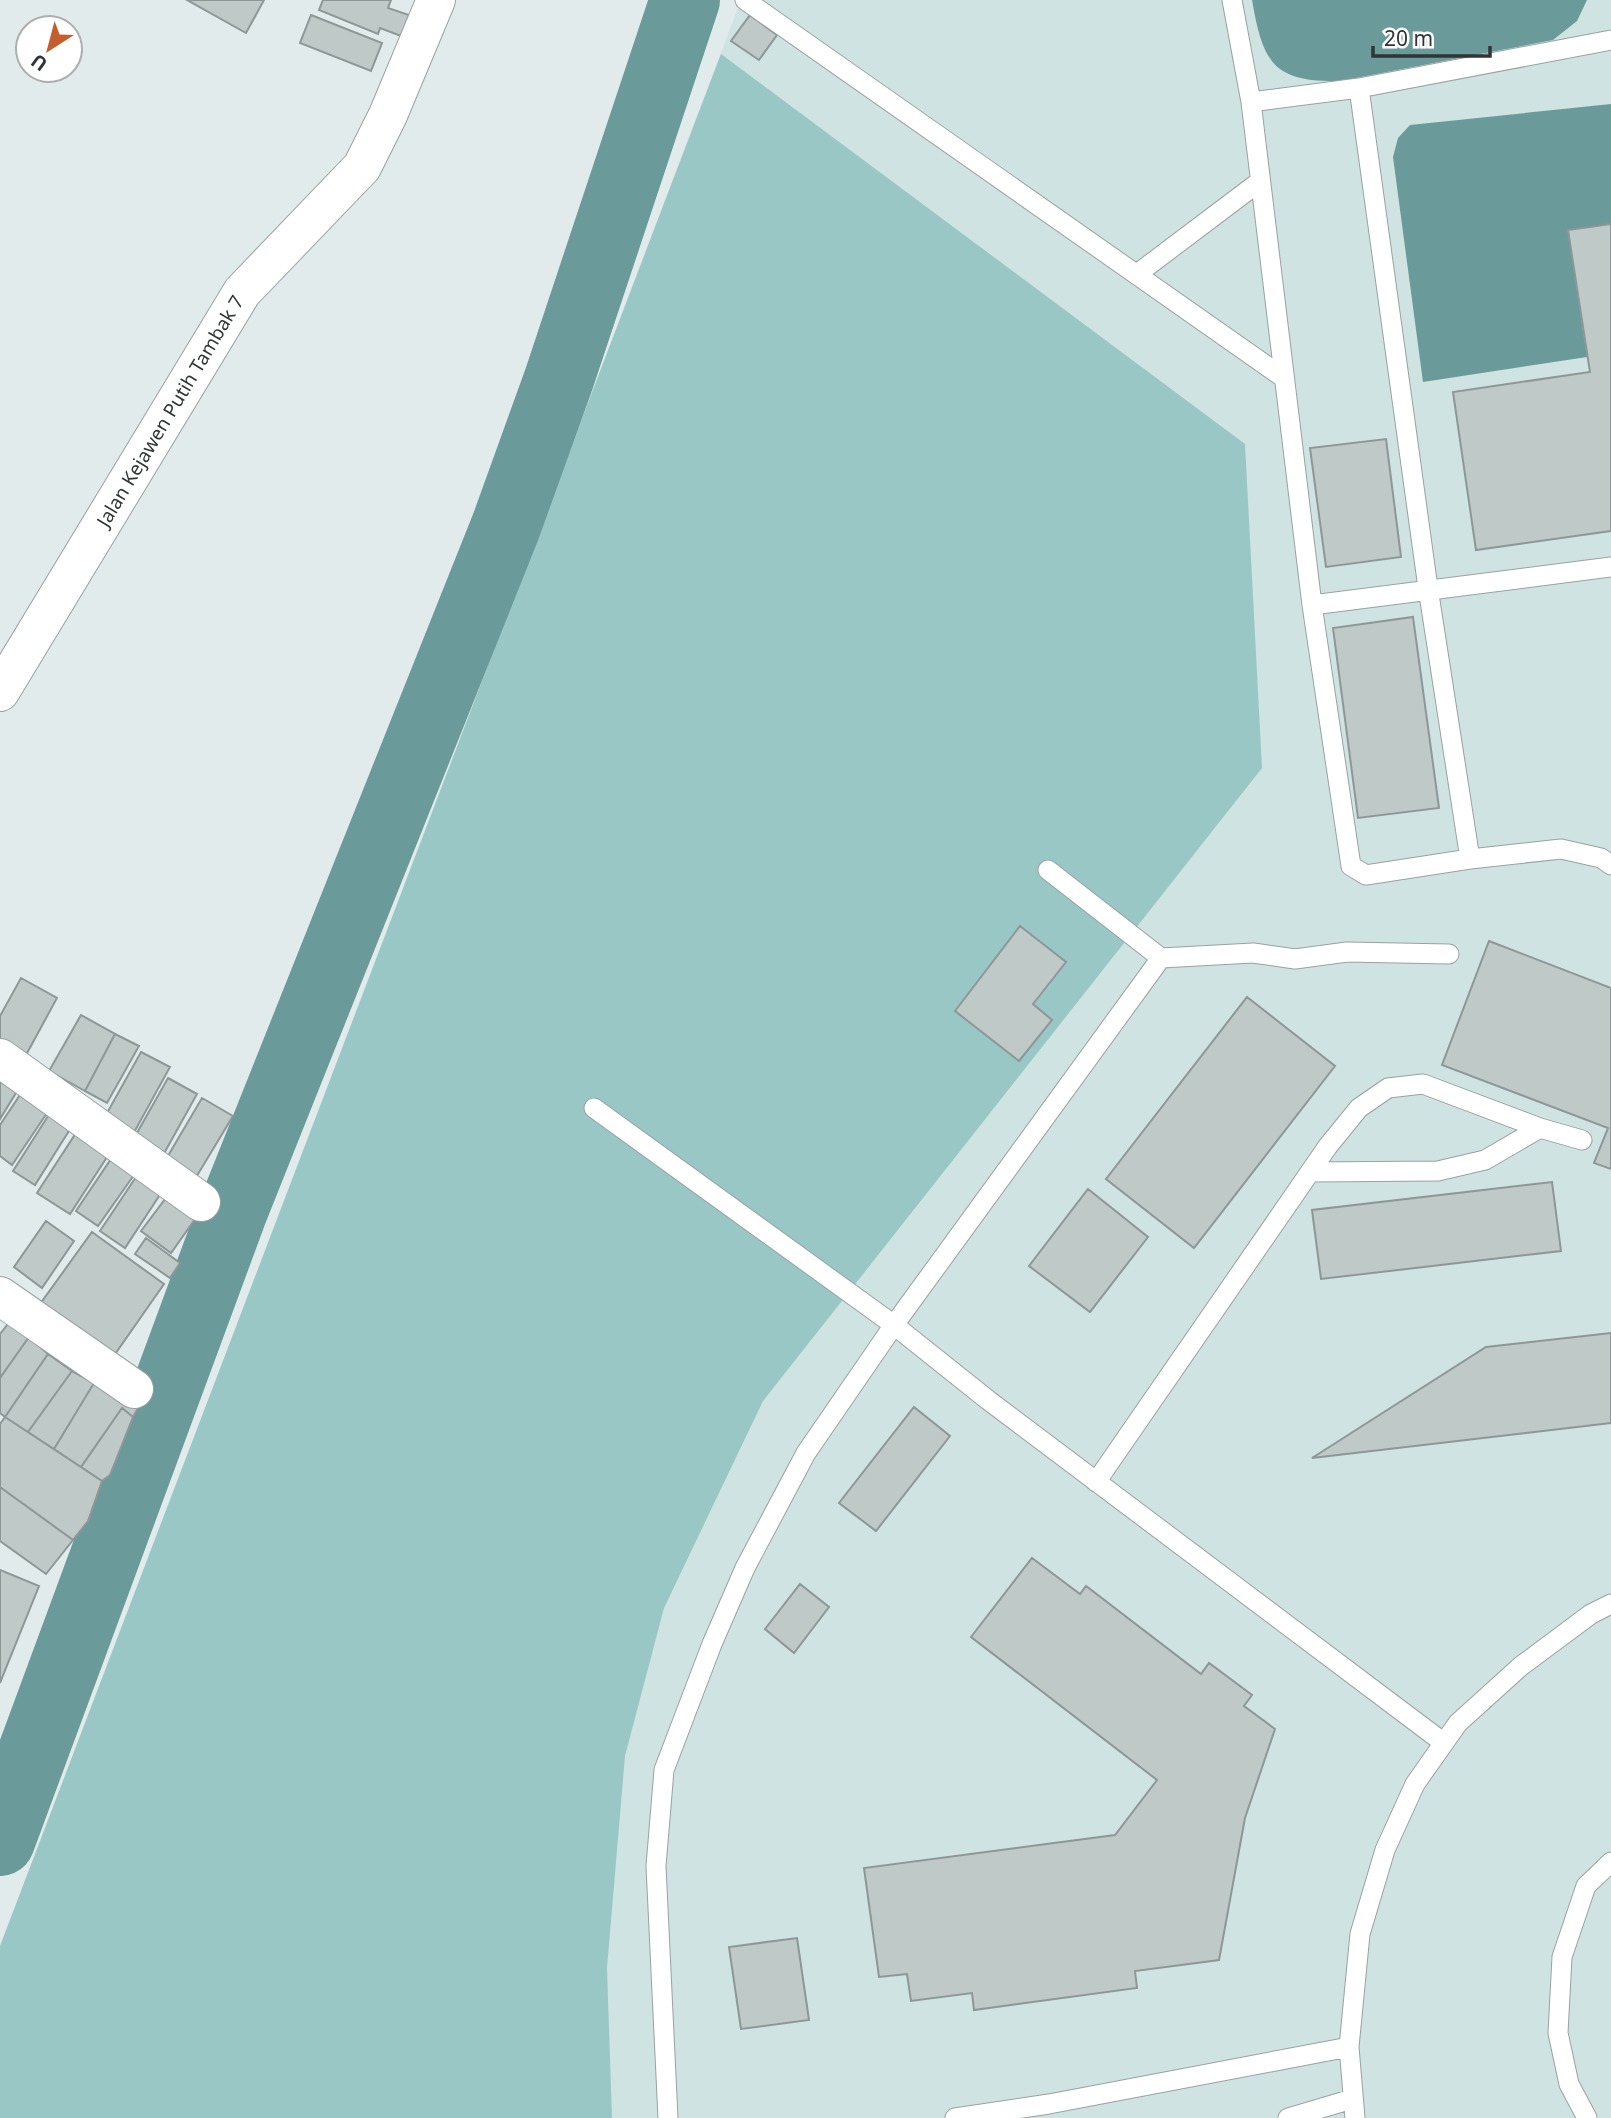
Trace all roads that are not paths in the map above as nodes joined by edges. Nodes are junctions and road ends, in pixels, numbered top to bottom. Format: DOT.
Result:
graph roads {
  1 [pos="436,0"];
  2 [pos="745,0"];
  3 [pos="1232,0"];
  4 [pos="1611,40"];
  5 [pos="1359,88"];
  6 [pos="1251,102"];
  7 [pos="1259,183"];
  8 [pos="1137,274"];
  9 [pos="1284,378"];
  10 [pos="1611,567"];
  11 [pos="1428,588"];
  12 [pos="1312,605"];
  13 [pos="0,692"];
  14 [pos="1470,859"];
  15 [pos="1611,865"];
  16 [pos="1048,870"];
  17 [pos="1449,954"];
  18 [pos="1161,958"];
  19 [pos="0,1058"];
  20 [pos="594,1108"];
  21 [pos="1540,1128"];
  22 [pos="1581,1140"];
  23 [pos="1310,1172"];
  24 [pos="201,1202"];
  25 [pos="0,1296"];
  26 [pos="894,1325"];
  27 [pos="134,1389"];
  28 [pos="1096,1482"];
  29 [pos="1611,1604"];
  30 [pos="1444,1743"];
  31 [pos="1611,1862"];
  32 [pos="1349,2047"];
  33 [pos="1354,2109"];
  34 [pos="668,2118"];
  35 [pos="956,2118"];
  36 [pos="1288,2118"];
  37 [pos="1587,2118"];
  1 -- 13 [label="street, Jalan Kejawen Putih Tambak 7"];
  2 -- 8 [label="lane"];
  3 -- 6 [label="lane"];
  4 -- 5 [label="lane"];
  5 -- 6 [label="lane"];
  5 -- 11 [label="lane"];
  6 -- 7 [label="lane"];
  7 -- 8 [label="lane"];
  7 -- 9 [label="lane"];
  8 -- 9 [label="lane"];
  9 -- 12 [label="lane"];
  10 -- 11 [label="lane"];
  11 -- 12 [label="lane"];
  11 -- 14 [label="lane"];
  12 -- 14 [label="lane"];
  14 -- 15 [label="lane"];
  16 -- 18 [label="lane"];
  17 -- 18 [label="lane"];
  18 -- 26 [label="lane"];
  19 -- 24 [label="street"];
  20 -- 26 [label="lane"];
  21 -- 22 [label="lane"];
  21 -- 23 [label="lane"];
  21 -- 23 [label="lane"];
  23 -- 28 [label="lane"];
  25 -- 27 [label="street"];
  26 -- 28 [label="lane"];
  26 -- 34 [label="lane"];
  28 -- 30 [label="lane"];
  29 -- 30 [label="lane"];
  30 -- 32 [label="lane"];
  31 -- 37 [label="lane"];
  32 -- 33 [label="lane"];
  32 -- 35 [label="lane"];
  33 -- 36 [label="lane"];
}
